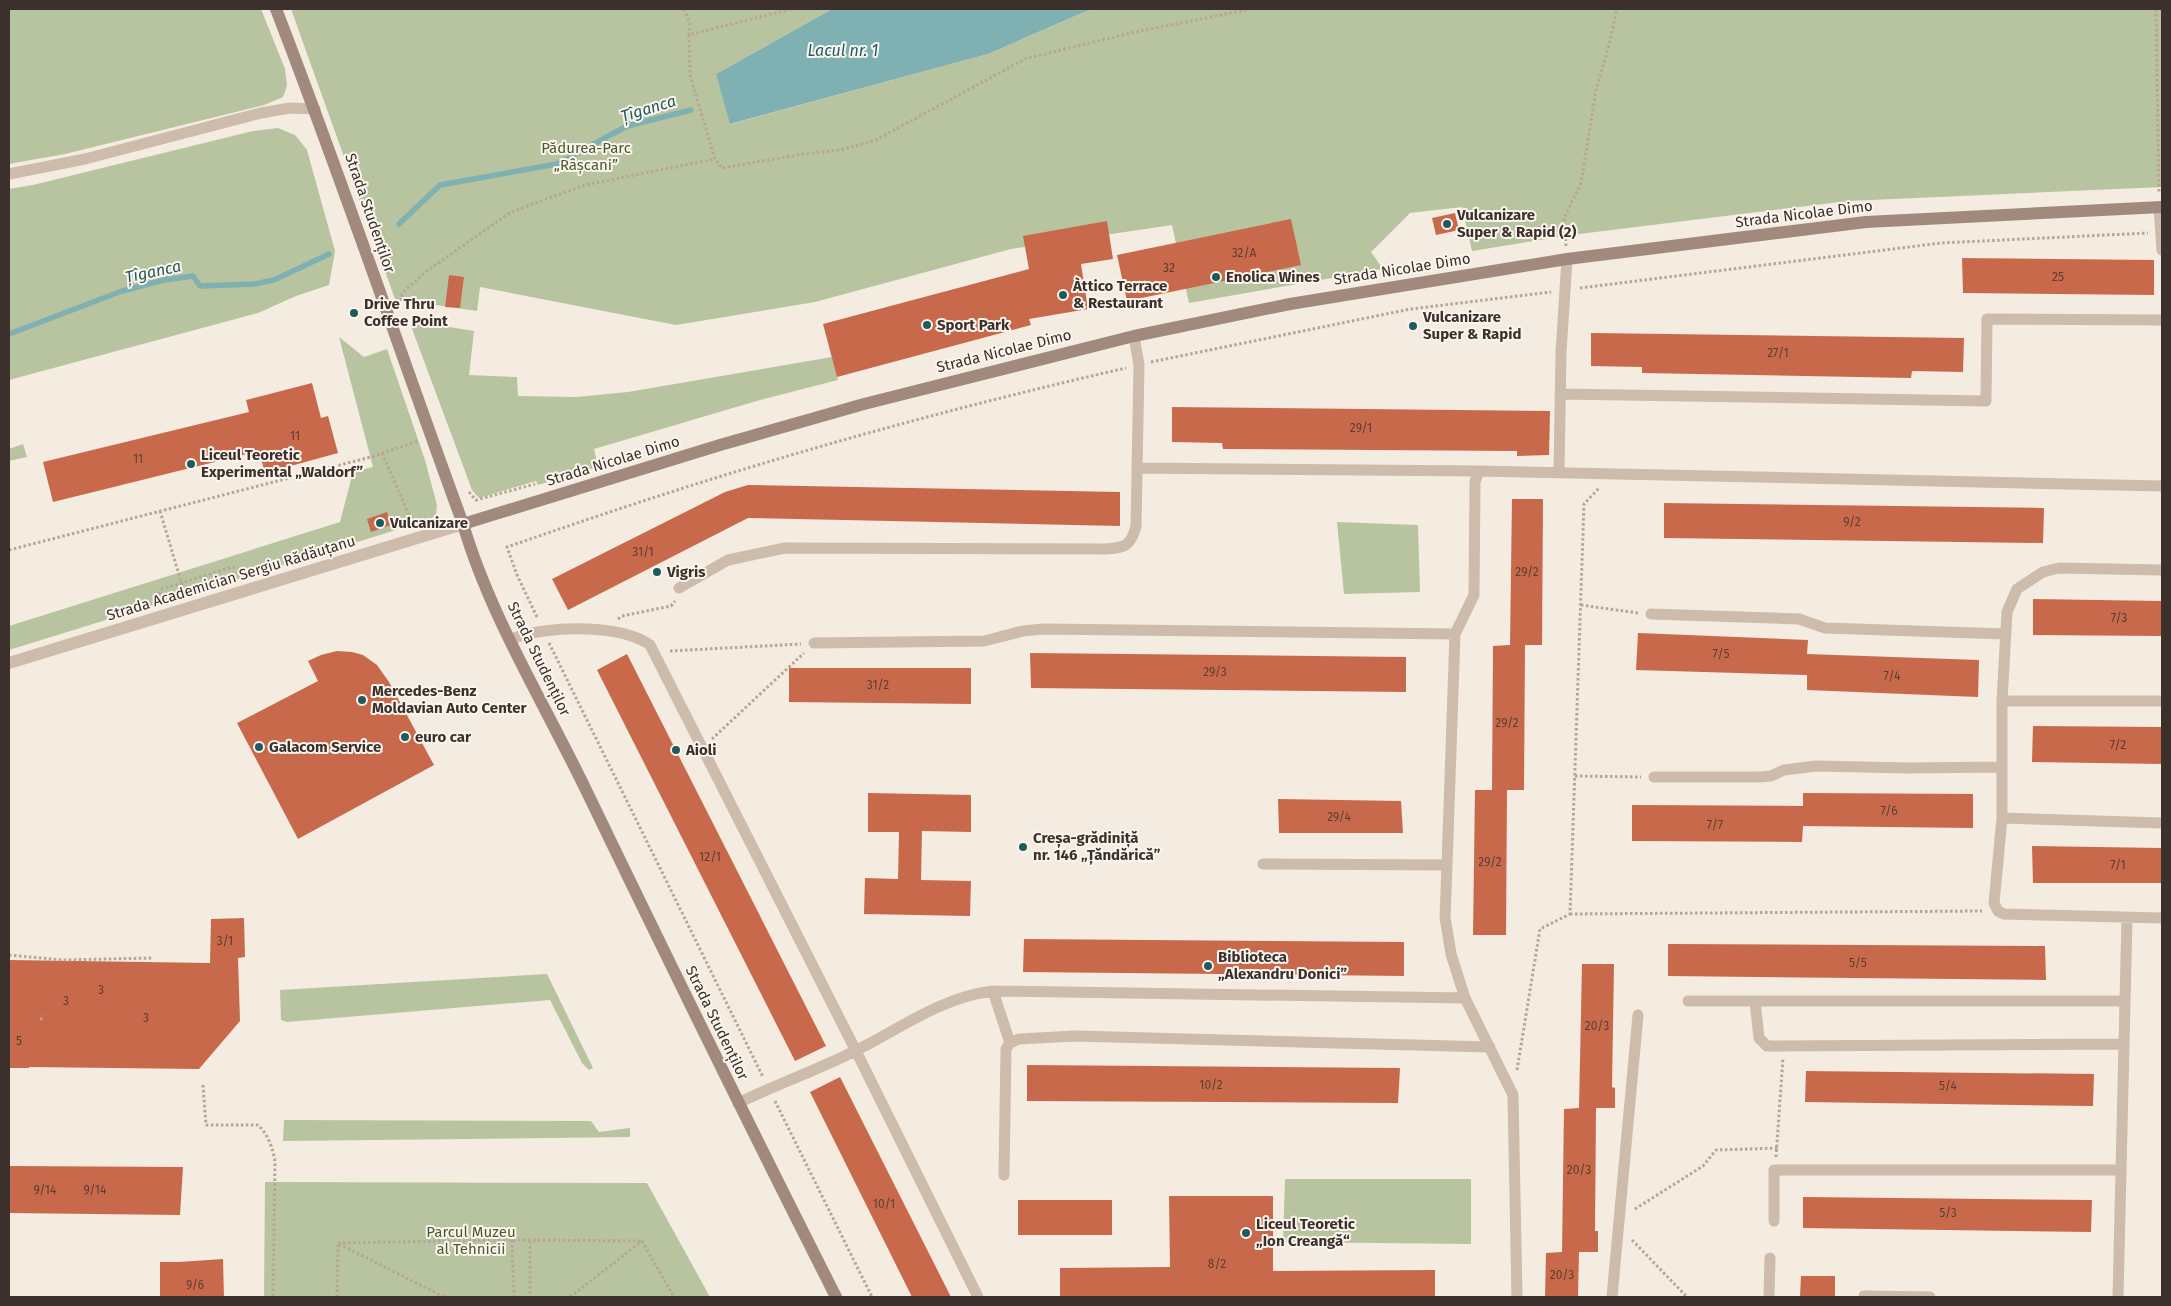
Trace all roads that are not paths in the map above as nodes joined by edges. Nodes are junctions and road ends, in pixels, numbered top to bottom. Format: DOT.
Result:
graph roads {
  1 [pos="276,9"];
  2 [pos="315,109"];
  3 [pos="9,174"];
  4 [pos="2160,207"];
  5 [pos="2161,232"];
  6 [pos="2162,250"];
  7 [pos="1567,259"];
  8 [pos="2162,320"];
  9 [pos="1134,336"];
  10 [pos="1560,394"];
  11 [pos="1137,468"];
  12 [pos="1479,471"];
  13 [pos="1558,472"];
  14 [pos="2162,486"];
  15 [pos="463,524"];
  16 [pos="2162,570"];
  17 [pos="679,588"];
  18 [pos="1651,614"];
  19 [pos="1455,634"];
  20 [pos="2006,634"];
  21 [pos="510,639"];
  22 [pos="814,643"];
  23 [pos="9,663"];
  24 [pos="2002,701"];
  25 [pos="2162,701"];
  26 [pos="2002,767"];
  27 [pos="1654,777"];
  28 [pos="2002,818"];
  29 [pos="2162,823"];
  30 [pos="1263,864"];
  31 [pos="1446,865"];
  32 [pos="2126,918"];
  33 [pos="2162,918"];
  34 [pos="992,991"];
  35 [pos="1466,998"];
  36 [pos="1688,1001"];
  37 [pos="1755,1001"];
  38 [pos="2124,1001"];
  39 [pos="1638,1015"];
  40 [pos="1010,1043"];
  41 [pos="2123,1044"];
  42 [pos="1490,1047"];
  43 [pos="856,1051"];
  44 [pos="738,1103"];
  45 [pos="2120,1170"];
  46 [pos="1004,1175"];
  47 [pos="1774,1222"];
  48 [pos="1770,1258"];
  49 [pos="1864,1296"];
  50 [pos="836,1297"];
  51 [pos="978,1297"];
  52 [pos="1517,1297"];
  53 [pos="1612,1297"];
  54 [pos="1770,1297"];
  55 [pos="1930,1297"];
  56 [pos="2118,1297"];
  1 -- 2 [label="main road, Strada Studenților"];
  2 -- 3 [label="lane"];
  2 -- 15 [label="main road, Strada Studenților"];
  4 -- 5 [label="lane"];
  4 -- 7 [label="main road, Strada Nicolae Dimo"];
  5 -- 6 [label="lane"];
  7 -- 9 [label="main road, Strada Nicolae Dimo"];
  7 -- 10 [label="lane"];
  8 -- 10 [label="lane"];
  9 -- 11 [label="lane"];
  9 -- 15 [label="main road, Strada Nicolae Dimo"];
  10 -- 13 [label="lane"];
  11 -- 12 [label="lane"];
  11 -- 17 [label="lane"];
  12 -- 13 [label="lane"];
  12 -- 19 [label="lane"];
  13 -- 14 [label="lane"];
  15 -- 21 [label="main road, Strada Studenților"];
  15 -- 23 [label="street, Strada Academician Sergiu Rădăuțanu"];
  16 -- 20 [label="lane"];
  18 -- 20 [label="lane"];
  19 -- 22 [label="lane"];
  19 -- 31 [label="lane"];
  20 -- 24 [label="lane"];
  21 -- 43 [label="lane"];
  21 -- 44 [label="main road, Strada Studenților"];
  24 -- 25 [label="lane"];
  24 -- 26 [label="lane"];
  26 -- 27 [label="lane"];
  26 -- 28 [label="lane"];
  28 -- 29 [label="lane"];
  28 -- 32 [label="lane"];
  30 -- 31 [label="lane"];
  31 -- 35 [label="lane"];
  32 -- 33 [label="lane"];
  32 -- 38 [label="lane"];
  34 -- 35 [label="lane"];
  34 -- 40 [label="lane"];
  34 -- 43 [label="lane"];
  35 -- 42 [label="lane"];
  36 -- 37 [label="lane"];
  37 -- 38 [label="lane"];
  37 -- 41 [label="lane"];
  38 -- 41 [label="lane"];
  39 -- 53 [label="lane"];
  40 -- 42 [label="lane"];
  40 -- 46 [label="lane"];
  41 -- 45 [label="lane"];
  42 -- 52 [label="lane"];
  43 -- 44 [label="lane"];
  43 -- 51 [label="lane"];
  44 -- 50 [label="main road, Strada Studenților"];
  45 -- 47 [label="lane"];
  45 -- 56 [label="lane"];
  48 -- 54 [label="lane"];
  49 -- 55 [label="lane"];
}
